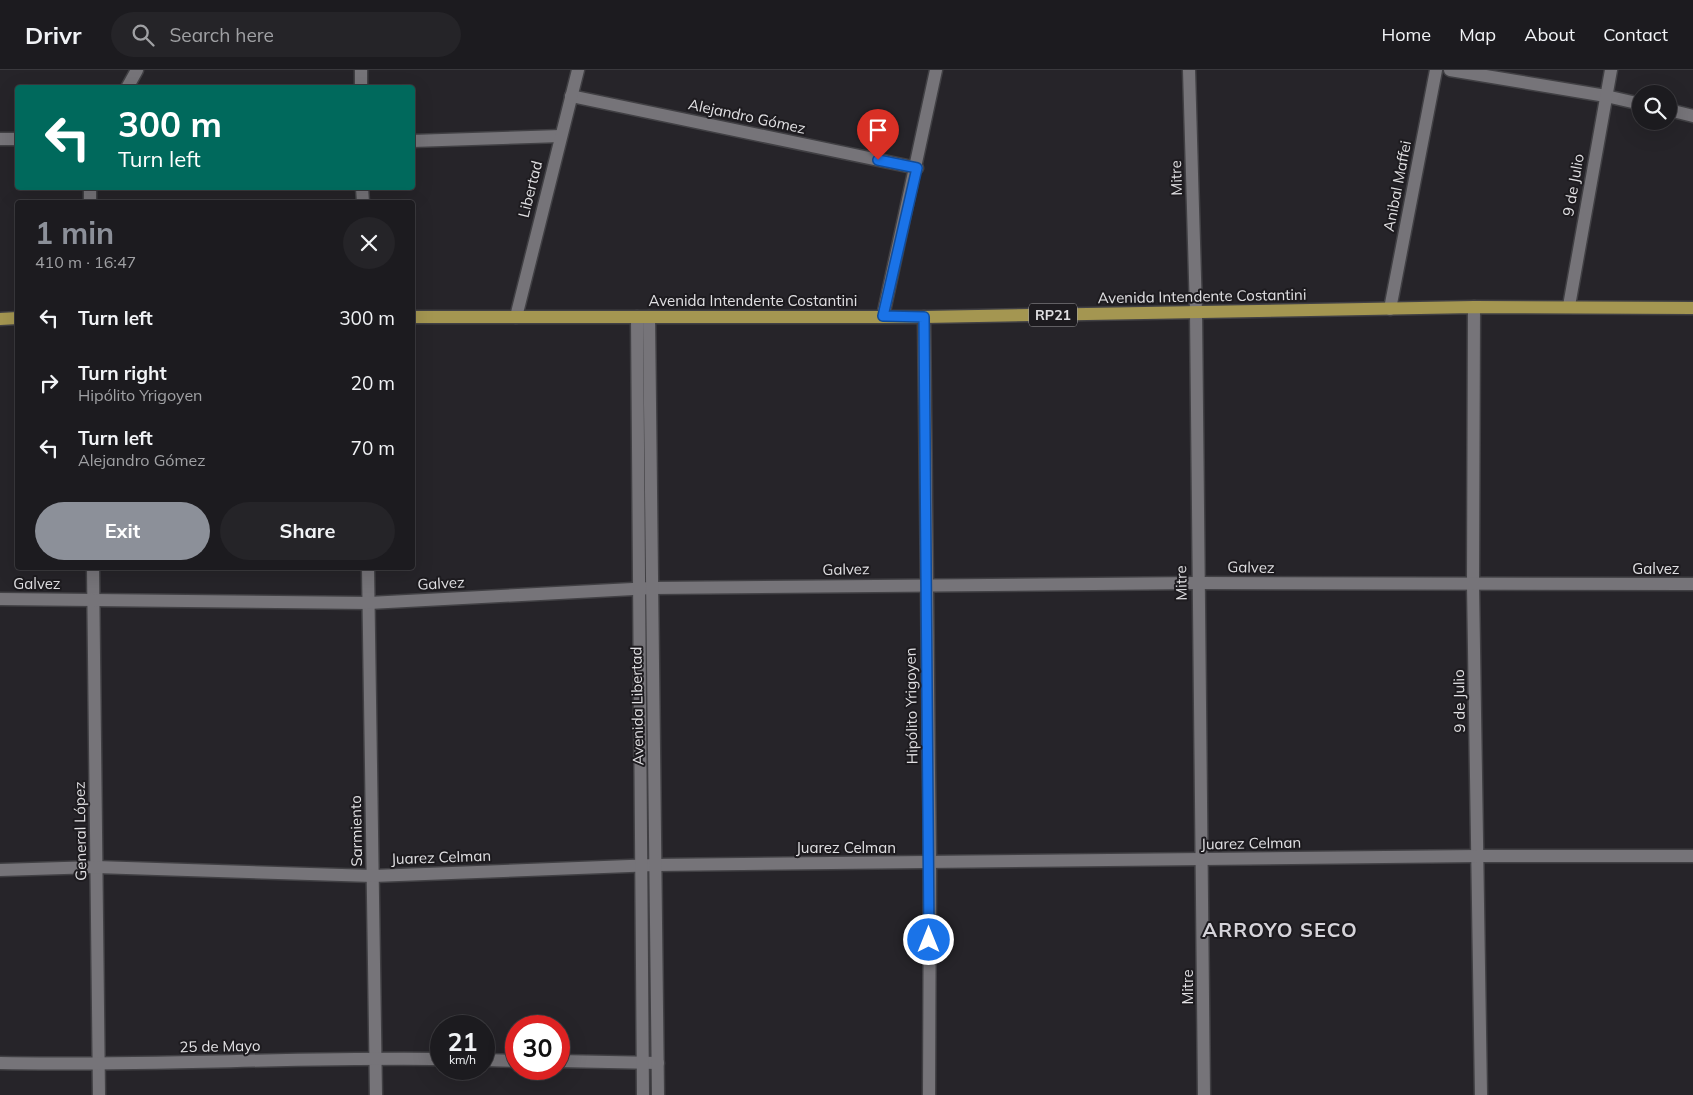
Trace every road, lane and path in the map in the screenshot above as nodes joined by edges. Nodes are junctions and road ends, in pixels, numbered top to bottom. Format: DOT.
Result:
graph roads {
  1 [pos="137,70"];
  2 [pos="361,70"];
  3 [pos="578,70"];
  4 [pos="936,70"];
  5 [pos="1189,70"];
  6 [pos="1436,70"];
  7 [pos="1450,70"];
  8 [pos="1611,70"];
  9 [pos="130,85"];
  10 [pos="361,85"];
  11 [pos="572,96"];
  12 [pos="1606,96"];
  13 [pos="1632,102"];
  14 [pos="1677,112"];
  15 [pos="1693,116"];
  16 [pos="561,136"];
  17 [pos="0,139"];
  18 [pos="15,139"];
  19 [pos="415,141"];
  20 [pos="917,168"];
  21 [pos="1569,306"];
  22 [pos="1474,307"];
  23 [pos="1693,308"];
  24 [pos="1390,309"];
  25 [pos="1196,312"];
  26 [pos="883,316"];
  27 [pos="415,317"];
  28 [pos="516,317"];
  29 [pos="643,317"];
  30 [pos="924,317"];
  31 [pos="15,318"];
  32 [pos="0,319"];
  33 [pos="93,570"];
  34 [pos="368,570"];
  35 [pos="1197,583"];
  36 [pos="926,584"];
  37 [pos="1693,584"];
  38 [pos="1473,585"];
  39 [pos="646,589"];
  40 [pos="0,599"];
  41 [pos="93,600"];
  42 [pos="369,603"];
  43 [pos="1477,856"];
  44 [pos="1693,856"];
  45 [pos="1203,860"];
  46 [pos="930,863"];
  47 [pos="655,865"];
  48 [pos="642,866"];
  49 [pos="96,867"];
  50 [pos="0,870"];
  51 [pos="373,876"];
  52 [pos="376,1058"];
  53 [pos="430,1060"];
  54 [pos="570,1061"];
  55 [pos="643,1062"];
  56 [pos="0,1063"];
  57 [pos="658,1063"];
  58 [pos="99,1065"];
  59 [pos="99,1095"];
  60 [pos="376,1095"];
  61 [pos="644,1095"];
  62 [pos="658,1095"];
  63 [pos="929,1095"];
  64 [pos="1204,1095"];
  65 [pos="1481,1095"];
  1 -- 9 [label="street"];
  2 -- 10 [label="street"];
  3 -- 11 [label="street, Libertad"];
  4 -- 20 [label="street"];
  5 -- 25 [label="street, Mitre"];
  6 -- 24 [label="street, Anibal Maffei"];
  7 -- 12 [label="street"];
  8 -- 12 [label="street, 9 de Julio"];
  11 -- 16 [label="street, Libertad"];
  11 -- 20 [label="street, Alejandro Gómez"];
  12 -- 13 [label="street"];
  12 -- 21 [label="street, 9 de Julio"];
  14 -- 15 [label="street"];
  16 -- 19 [label="street"];
  16 -- 28 [label="street, Libertad"];
  17 -- 18 [label="street"];
  20 -- 26 [label="street"];
  21 -- 22 [label="main road, Avenida Intendente Costantini / RP21"];
  21 -- 23 [label="main road, Avenida Intendente Costantini / RP21"];
  22 -- 24 [label="main road, Avenida Intendente Costantini / RP21"];
  22 -- 38 [label="street, 9 de Julio"];
  24 -- 25 [label="main road, Avenida Intendente Costantini / RP21"];
  25 -- 30 [label="main road, Avenida Intendente Costantini / RP21"];
  25 -- 35 [label="street, Mitre"];
  26 -- 29 [label="main road, Avenida Intendente Costantini / RP21"];
  26 -- 30 [label="main road, Avenida Intendente Costantini / RP21"];
  27 -- 28 [label="main road, Avenida Intendente Costantini / RP21"];
  28 -- 29 [label="main road, Avenida Intendente Costantini / RP21"];
  29 -- 39 [label="street, Avenida Libertad"];
  30 -- 36 [label="street, Hipólito Yrigoyen"];
  31 -- 32 [label="main road"];
  33 -- 41 [label="street, General López"];
  34 -- 42 [label="street, Sarmiento"];
  35 -- 36 [label="street, Galvez"];
  35 -- 38 [label="street, Galvez"];
  35 -- 45 [label="street, Mitre"];
  36 -- 39 [label="street, Galvez"];
  36 -- 46 [label="street, Hipólito Yrigoyen"];
  37 -- 38 [label="street, Galvez"];
  38 -- 43 [label="street, 9 de Julio"];
  39 -- 42 [label="street, Galvez"];
  39 -- 47 [label="street, Avenida Libertad"];
  39 -- 48 [label="street, Avenida Libertad"];
  40 -- 41 [label="street, Galvez"];
  41 -- 42 [label="street, Galvez"];
  41 -- 49 [label="street, General López"];
  42 -- 51 [label="street, Sarmiento"];
  43 -- 44 [label="street, Juarez Celman"];
  43 -- 45 [label="street, Juarez Celman"];
  43 -- 65 [label="street, 9 de Julio"];
  45 -- 46 [label="street, Juarez Celman"];
  45 -- 64 [label="street, Mitre"];
  46 -- 47 [label="street, Juarez Celman"];
  46 -- 63 [label="street, Hipólito Yrigoyen"];
  47 -- 48 [label="street, Juarez Celman"];
  47 -- 57 [label="street, Avenida Libertad"];
  48 -- 51 [label="street, Juarez Celman"];
  48 -- 55 [label="street, Avenida Libertad"];
  49 -- 50 [label="street, Juarez Celman"];
  49 -- 51 [label="street, Juarez Celman"];
  49 -- 58 [label="street, General López"];
  51 -- 52 [label="street, Sarmiento"];
  52 -- 53 [label="street, 25 de Mayo"];
  52 -- 58 [label="street, 25 de Mayo"];
  52 -- 60 [label="street, Sarmiento"];
  54 -- 55 [label="street"];
  55 -- 57 [label="street"];
  55 -- 61 [label="street, Avenida Libertad"];
  56 -- 58 [label="street, 25 de Mayo"];
  57 -- 62 [label="street, Avenida Libertad"];
  58 -- 59 [label="street, General López"];
}
